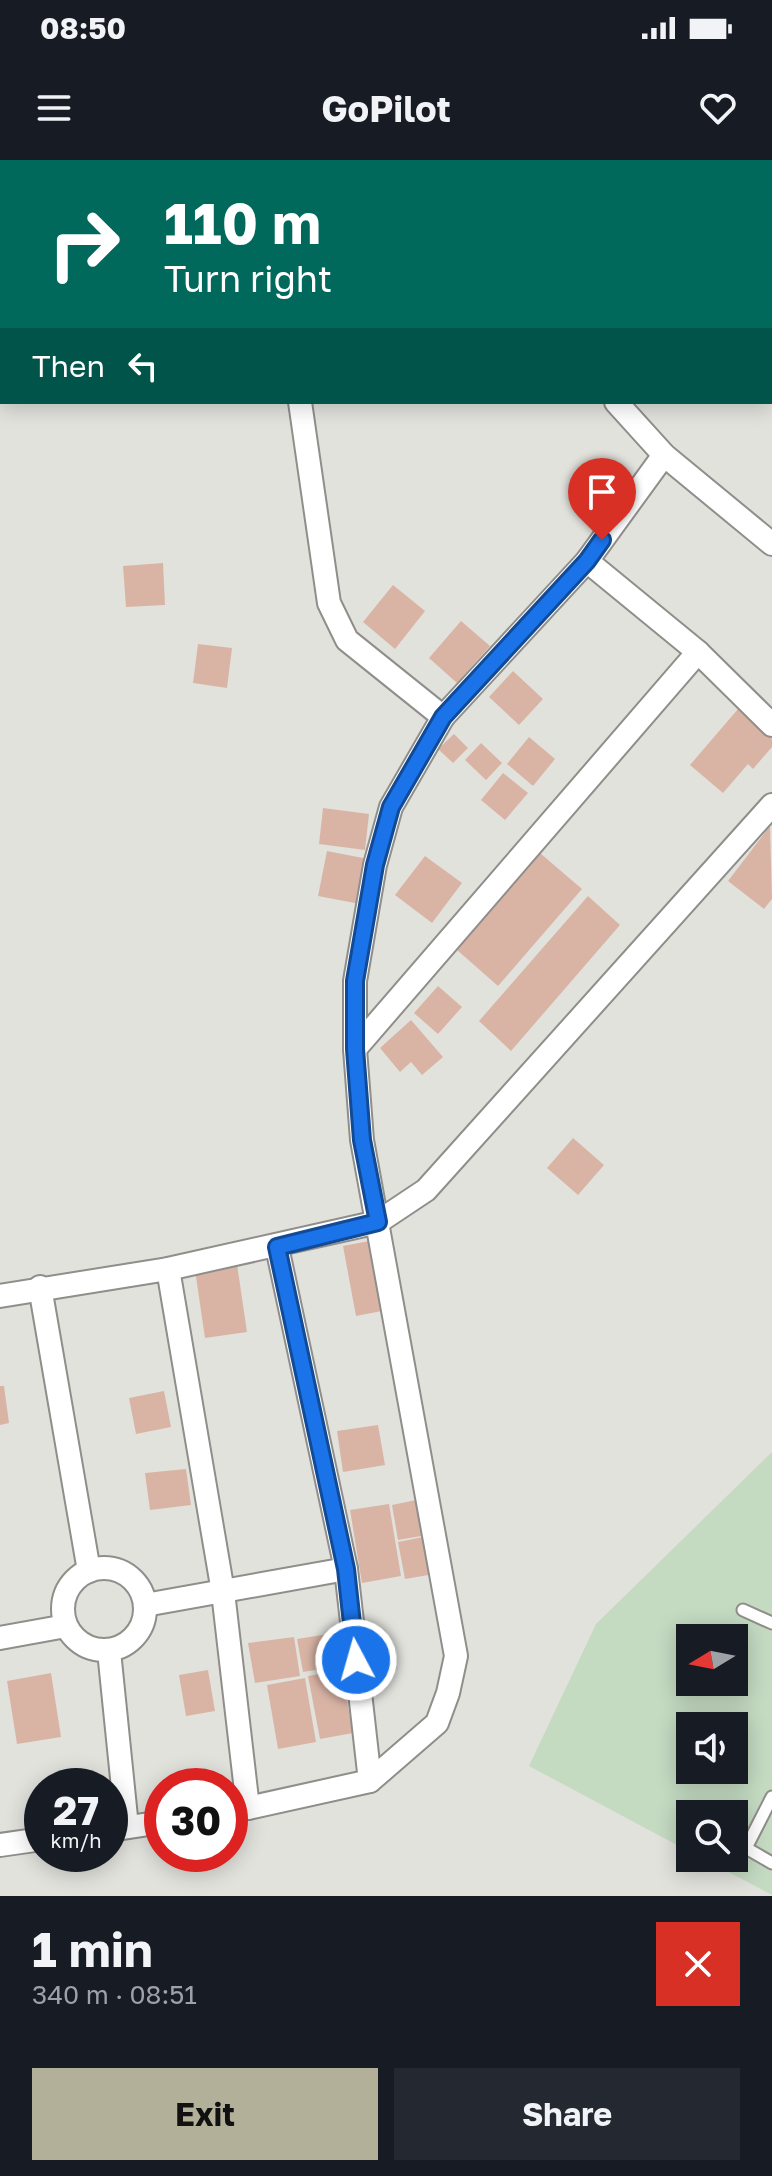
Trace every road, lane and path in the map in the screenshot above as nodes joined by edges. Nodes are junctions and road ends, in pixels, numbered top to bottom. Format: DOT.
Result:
graph roads {
  1 [pos="300,404"];
  2 [pos="618,404"];
  3 [pos="664,455"];
  4 [pos="772,544"];
  5 [pos="587,561"];
  6 [pos="698,652"];
  7 [pos="443,717"];
  8 [pos="772,725"];
  9 [pos="772,805"];
  10 [pos="355,1049"];
  11 [pos="378,1222"];
  12 [pos="277,1247"];
  13 [pos="168,1269"];
  14 [pos="40,1287"];
  15 [pos="0,1296"];
  16 [pos="346,1569"];
  17 [pos="89,1571"];
  18 [pos="223,1592"];
  19 [pos="145,1605"];
  20 [pos="743,1610"];
  21 [pos="772,1623"];
  22 [pos="66,1626"];
  23 [pos="0,1638"];
  24 [pos="109,1651"];
  25 [pos="116,1768"];
  26 [pos="236,1768"];
  27 [pos="370,1781"];
  28 [pos="772,1797"];
  29 [pos="248,1807"];
  30 [pos="24,1842"];
  31 [pos="0,1845"];
  32 [pos="772,1863"];
  1 -- 7 [label="street"];
  2 -- 3 [label="street"];
  3 -- 4 [label="street"];
  3 -- 5 [label="street"];
  5 -- 6 [label="street"];
  5 -- 7 [label="street"];
  6 -- 8 [label="street"];
  6 -- 10 [label="street"];
  7 -- 10 [label="street"];
  9 -- 11 [label="street"];
  10 -- 11 [label="street"];
  11 -- 12 [label="street"];
  11 -- 27 [label="street"];
  12 -- 13 [label="street"];
  12 -- 16 [label="street"];
  13 -- 14 [label="street"];
  13 -- 18 [label="street"];
  14 -- 15 [label="street"];
  14 -- 17 [label="street"];
  16 -- 18 [label="street"];
  16 -- 27 [label="street"];
  17 -- 19 [label="street"];
  17 -- 22 [label="street"];
  18 -- 19 [label="street"];
  18 -- 26 [label="street"];
  19 -- 24 [label="street"];
  20 -- 21 [label="lane"];
  22 -- 23 [label="street"];
  22 -- 24 [label="street"];
  24 -- 25 [label="street"];
  27 -- 29 [label="street"];
  28 -- 32 [label="lane"];
  30 -- 31 [label="street"];
}
